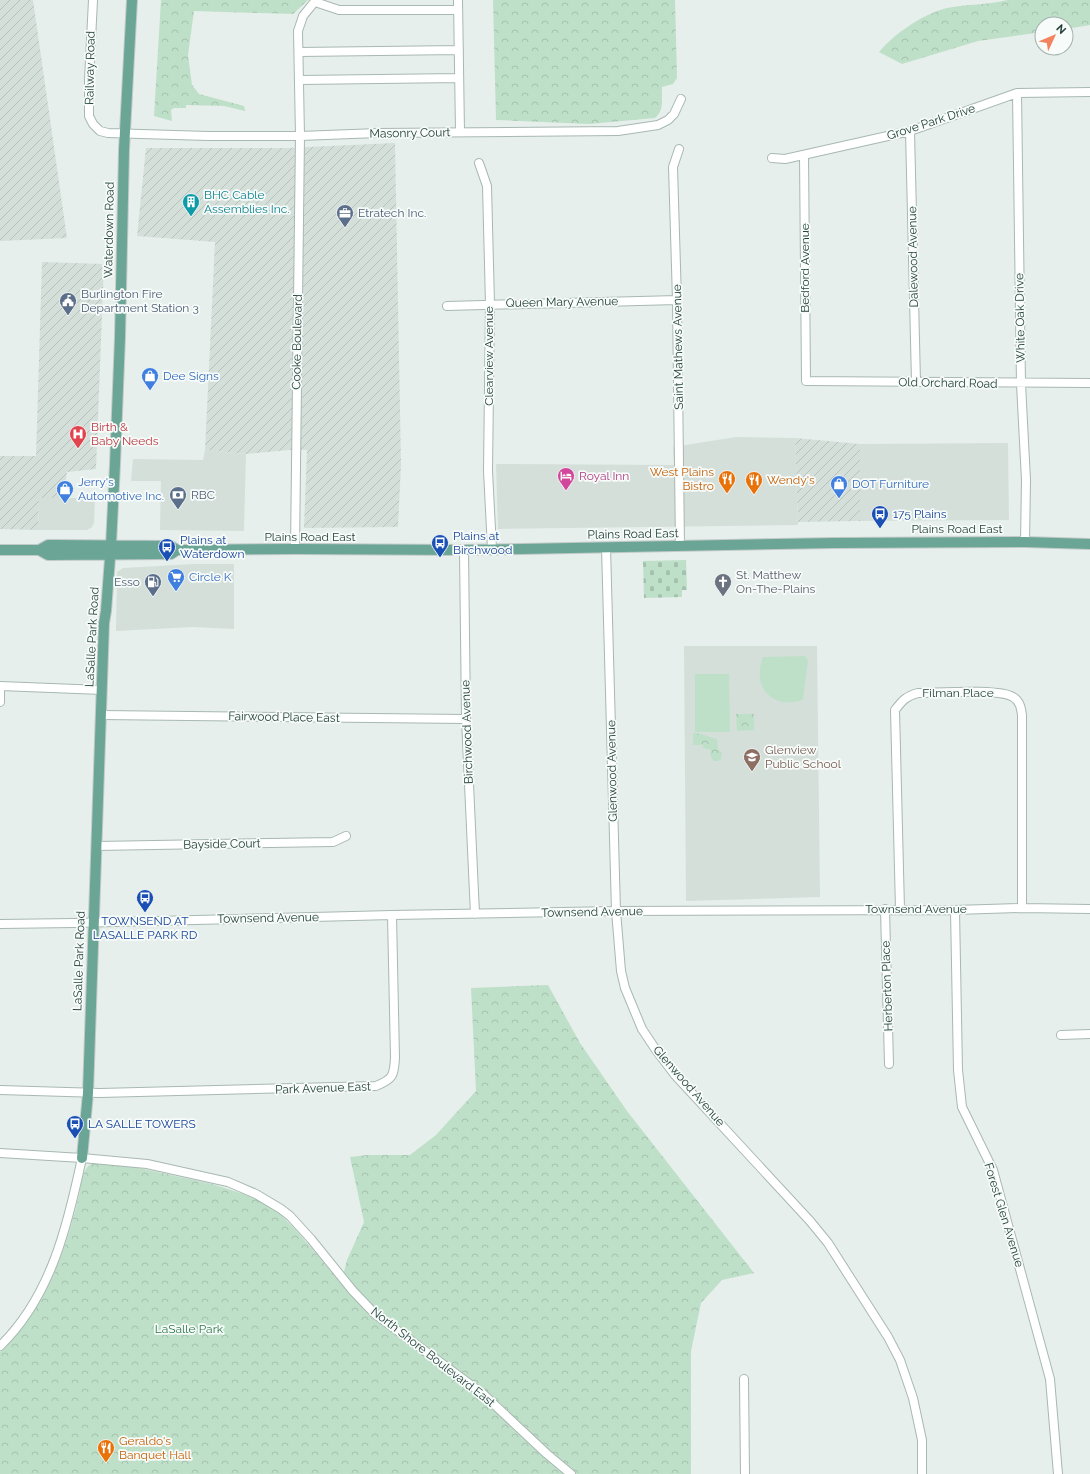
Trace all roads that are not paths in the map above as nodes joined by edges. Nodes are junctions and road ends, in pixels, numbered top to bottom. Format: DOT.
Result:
graph roads {
  1 [pos="92,0"];
  2 [pos="132,0"];
  3 [pos="458,0"];
  4 [pos="316,1"];
  5 [pos="458,10"];
  6 [pos="459,50"];
  7 [pos="299,52"];
  8 [pos="459,78"];
  9 [pos="299,80"];
  10 [pos="1090,92"];
  11 [pos="1018,93"];
  12 [pos="681,99"];
  13 [pos="910,131"];
  14 [pos="460,132"];
  15 [pos="125,134"];
  16 [pos="300,136"];
  17 [pos="679,149"];
  18 [pos="804,155"];
  19 [pos="772,158"];
  20 [pos="479,163"];
  21 [pos="677,300"];
  22 [pos="490,304"];
  23 [pos="448,306"];
  24 [pos="806,381"];
  25 [pos="916,382"];
  26 [pos="1021,384"];
  27 [pos="1090,384"];
  28 [pos="1025,542"];
  29 [pos="1090,544"];
  30 [pos="111,545"];
  31 [pos="680,546"];
  32 [pos="606,547"];
  33 [pos="295,549"];
  34 [pos="492,549"];
  35 [pos="0,550"];
  36 [pos="39,550"];
  37 [pos="177,550"];
  38 [pos="464,550"];
  39 [pos="110,556"];
  40 [pos="0,686"];
  41 [pos="102,690"];
  42 [pos="0,702"];
  43 [pos="101,715"];
  44 [pos="466,719"];
  45 [pos="346,836"];
  46 [pos="96,846"];
  47 [pos="1022,908"];
  48 [pos="885,909"];
  49 [pos="900,909"];
  50 [pos="1090,909"];
  51 [pos="955,910"];
  52 [pos="616,911"];
  53 [pos="474,914"];
  54 [pos="392,915"];
  55 [pos="94,922"];
  56 [pos="0,924"];
  57 [pos="1090,1034"];
  58 [pos="1062,1035"];
  59 [pos="889,1064"];
  60 [pos="0,1090"];
  61 [pos="88,1093"];
  62 [pos="0,1153"];
  63 [pos="82,1158"];
  64 [pos="0,1346"];
  65 [pos="744,1378"];
  66 [pos="571,1474"];
  67 [pos="745,1474"];
  68 [pos="922,1474"];
  69 [pos="1058,1474"];
  1 -- 15 [label="street, Railway Road"];
  2 -- 15 [label="main road, Waterdown Road"];
  3 -- 5 [label="street"];
  4 -- 5 [label="street"];
  4 -- 7 [label="street, Cooke Boulevard"];
  5 -- 6 [label="street"];
  6 -- 7 [label="street"];
  6 -- 8 [label="street"];
  7 -- 9 [label="street, Cooke Boulevard"];
  8 -- 9 [label="street"];
  8 -- 14 [label="street"];
  9 -- 16 [label="street, Cooke Boulevard"];
  10 -- 11 [label="street, Grove Park Drive"];
  11 -- 13 [label="street, Grove Park Drive"];
  11 -- 26 [label="street, White Oak Drive"];
  12 -- 14 [label="street, Masonry Court"];
  13 -- 18 [label="street, Grove Park Drive"];
  13 -- 25 [label="street, Dalewood Avenue"];
  14 -- 16 [label="street, Masonry Court"];
  15 -- 16 [label="street, Masonry Court"];
  15 -- 30 [label="main road, Waterdown Road"];
  16 -- 33 [label="street, Cooke Boulevard"];
  17 -- 21 [label="street, Saint Mathews Avenue"];
  18 -- 19 [label="street, Grove Park Drive"];
  18 -- 24 [label="street, Bedford Avenue"];
  20 -- 22 [label="street, Clearview Avenue"];
  21 -- 22 [label="street, Queen Mary Avenue"];
  21 -- 31 [label="street, Saint Mathews Avenue"];
  22 -- 23 [label="street, Queen Mary Avenue"];
  22 -- 34 [label="street, Clearview Avenue"];
  24 -- 25 [label="street, Old Orchard Road"];
  25 -- 26 [label="street, Old Orchard Road"];
  26 -- 27 [label="street, Old Orchard Road"];
  26 -- 28 [label="street, White Oak Drive"];
  28 -- 29 [label="main road, Plains Road East"];
  28 -- 31 [label="main road, Plains Road East"];
  30 -- 36 [label="main road, Plains Road East"];
  30 -- 37 [label="main road, Plains Road East"];
  30 -- 39 [label="main road, Waterdown Road"];
  31 -- 32 [label="main road, Plains Road East"];
  32 -- 34 [label="main road, Plains Road East"];
  32 -- 52 [label="street, Glenwood Avenue"];
  33 -- 37 [label="main road, Plains Road East"];
  33 -- 38 [label="main road, Plains Road East"];
  34 -- 38 [label="main road, Plains Road East"];
  35 -- 36 [label="main road"];
  36 -- 39 [label="main road, Plains Road East"];
  37 -- 39 [label="main road, Plains Road East"];
  38 -- 44 [label="street, Birchwood Avenue"];
  39 -- 41 [label="main road, LaSalle Park Road"];
  40 -- 41 [label="street"];
  40 -- 42 [label="street"];
  41 -- 43 [label="main road, LaSalle Park Road"];
  43 -- 44 [label="street, Fairwood Place East"];
  43 -- 46 [label="main road, LaSalle Park Road"];
  44 -- 53 [label="street, Birchwood Avenue"];
  45 -- 46 [label="street, Bayside Court"];
  46 -- 55 [label="main road, LaSalle Park Road"];
  47 -- 49 [label="street, Filman Place"];
  47 -- 50 [label="street, Townsend Avenue"];
  47 -- 51 [label="street, Townsend Avenue"];
  48 -- 49 [label="street, Townsend Avenue"];
  48 -- 52 [label="street, Townsend Avenue"];
  48 -- 59 [label="street, Herberton Place"];
  49 -- 51 [label="street, Townsend Avenue"];
  51 -- 69 [label="street, Forest Glen Avenue"];
  52 -- 53 [label="street, Townsend Avenue"];
  52 -- 68 [label="street, Glenwood Avenue"];
  53 -- 54 [label="street, Townsend Avenue"];
  54 -- 55 [label="street, Townsend Avenue"];
  54 -- 61 [label="street, Park Avenue East"];
  55 -- 56 [label="street, Townsend Avenue"];
  55 -- 61 [label="main road, LaSalle Park Road"];
  57 -- 58 [label="street"];
  60 -- 61 [label="street, Park Avenue East"];
  61 -- 63 [label="main road, LaSalle Park Road"];
  62 -- 63 [label="street, North Shore Boulevard East"];
  63 -- 64 [label="street, LaSalle Park Road"];
  63 -- 66 [label="street, North Shore Boulevard East"];
  65 -- 67 [label="street"];
}
